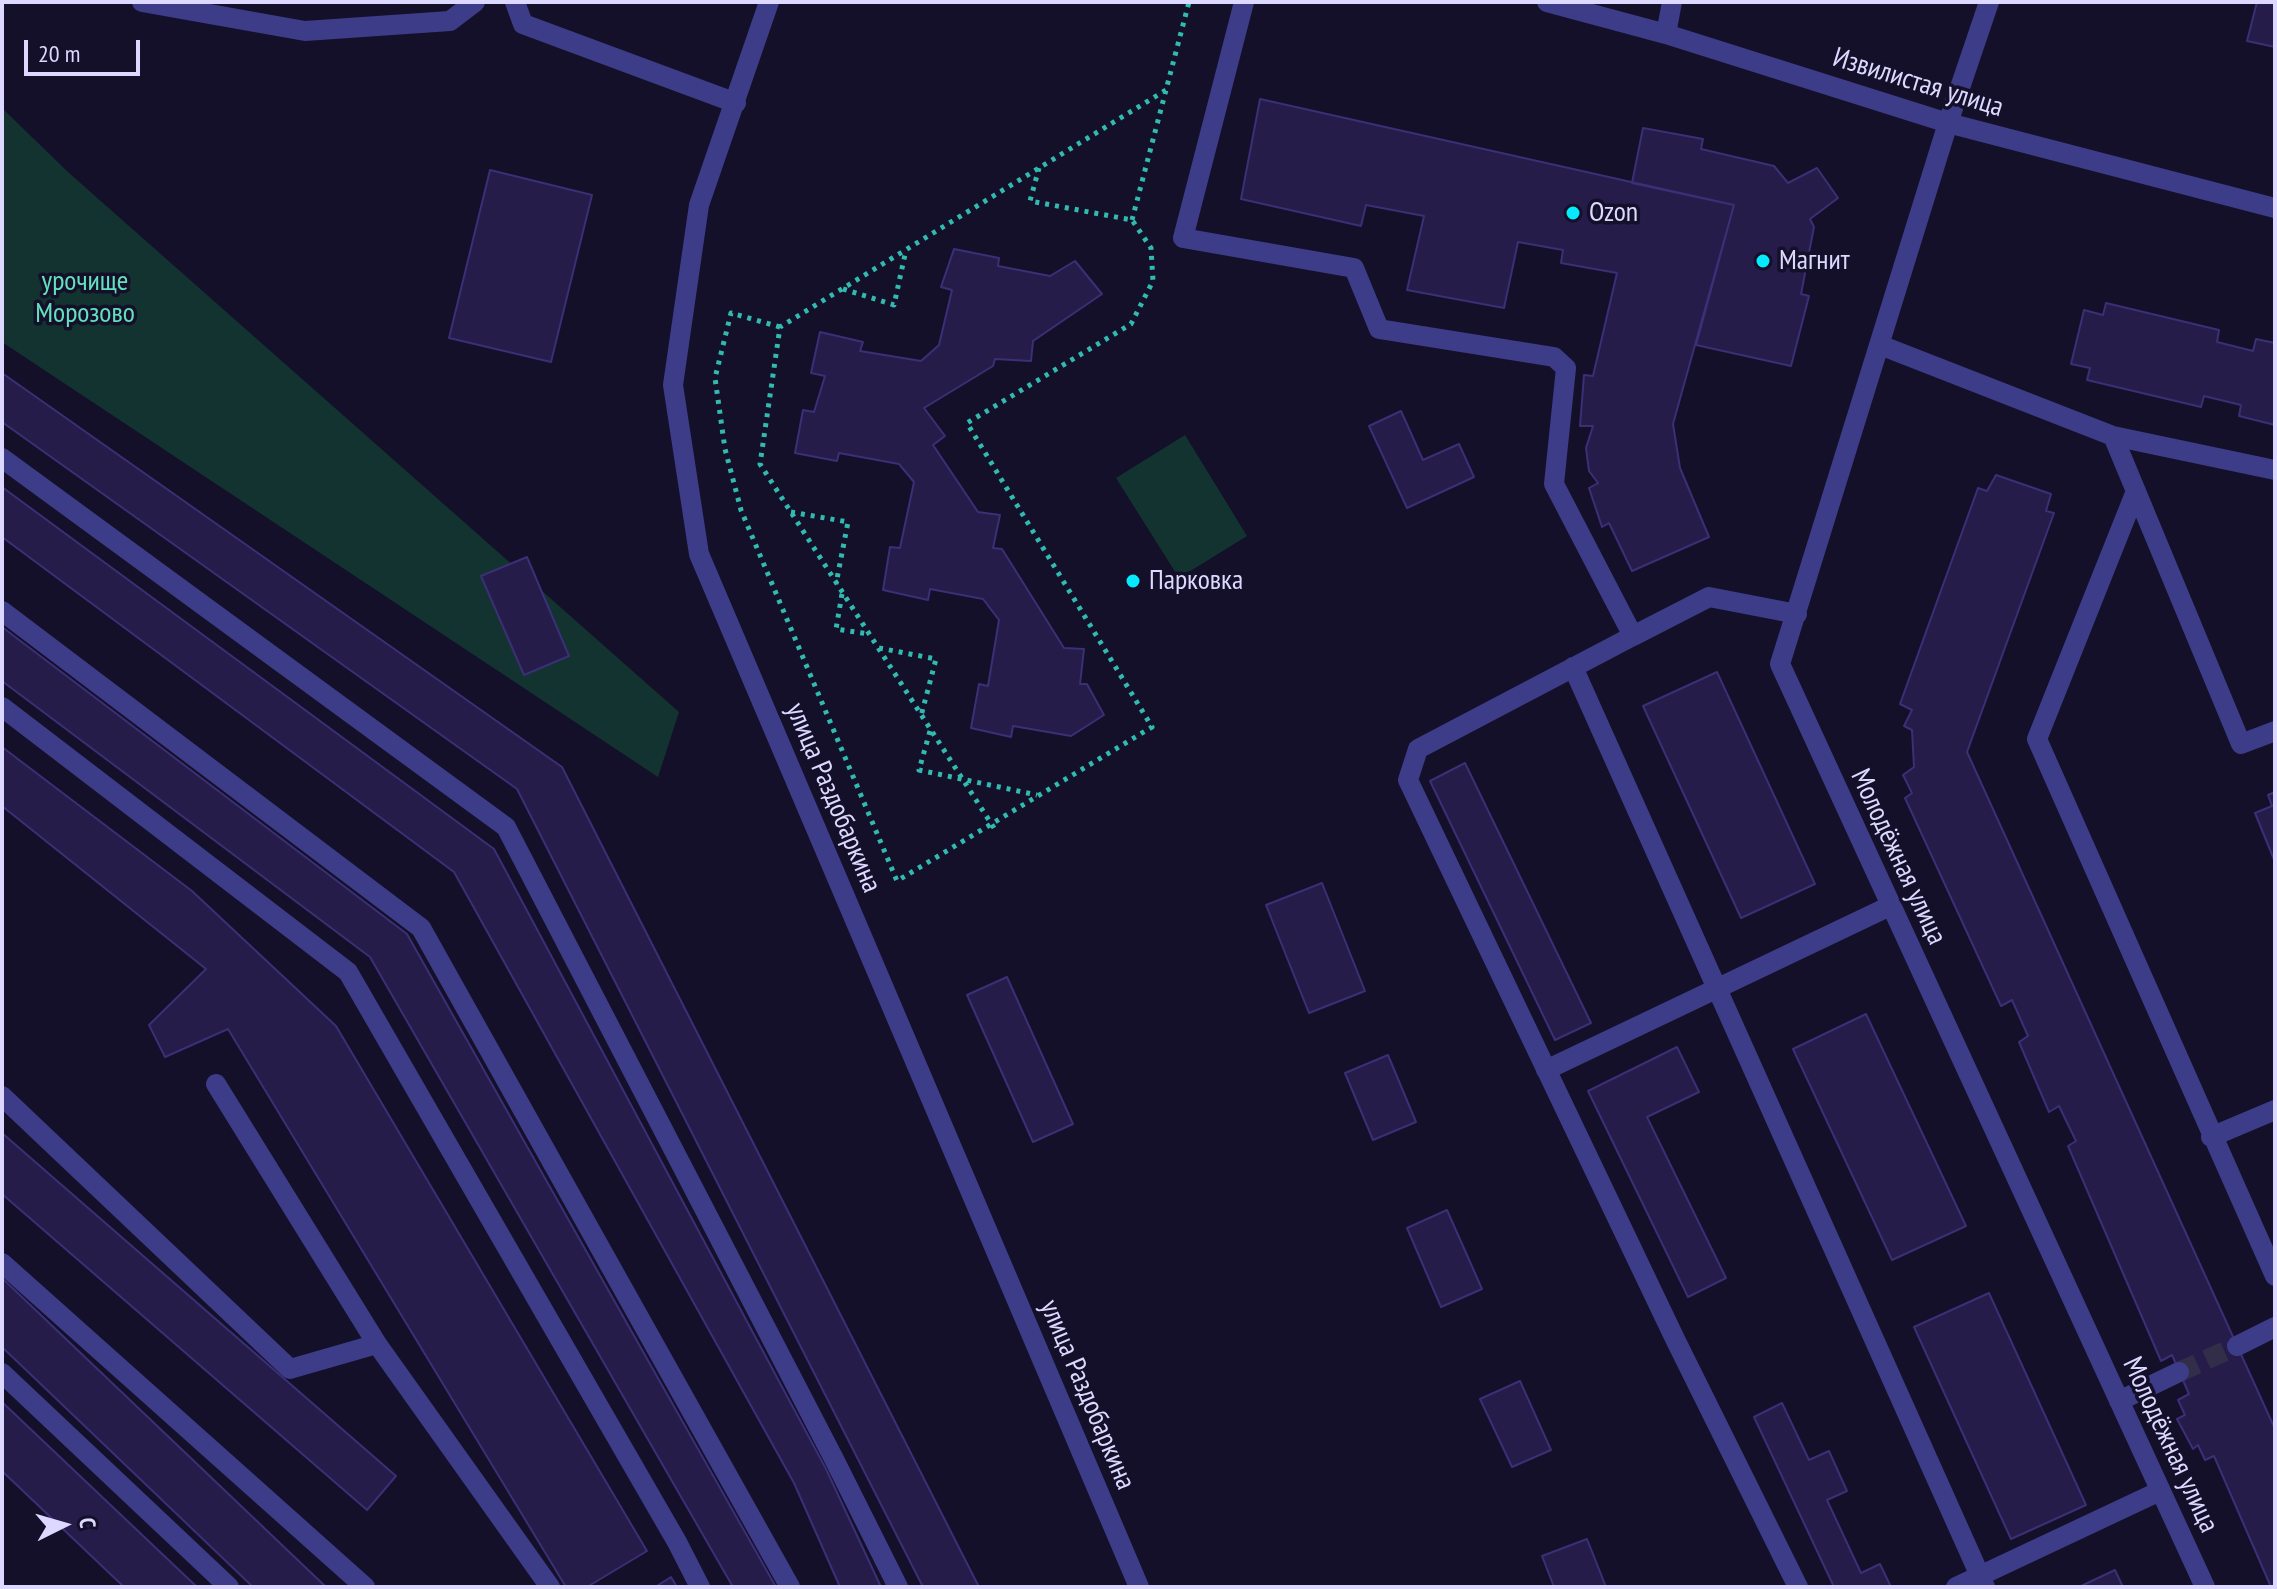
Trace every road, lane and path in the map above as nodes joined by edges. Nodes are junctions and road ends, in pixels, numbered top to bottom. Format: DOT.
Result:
graph roads {
  1 [pos="142,2"];
  2 [pos="475,2"];
  3 [pos="515,2"];
  4 [pos="769,2"];
  5 [pos="1189,2"];
  6 [pos="1244,2"];
  7 [pos="1547,2"];
  8 [pos="1672,2"];
  9 [pos="1989,2"];
  10 [pos="1666,34"];
  11 [pos="1166,90"];
  12 [pos="736,103"];
  13 [pos="1942,121"];
  14 [pos="1039,168"];
  15 [pos="2275,208"];
  16 [pos="1132,220"];
  17 [pos="906,250"];
  18 [pos="842,289"];
  19 [pos="780,327"];
  20 [pos="1880,345"];
  21 [pos="2113,436"];
  22 [pos="2,458"];
  23 [pos="2275,470"];
  24 [pos="2136,491"];
  25 [pos="790,512"];
  26 [pos="836,584"];
  27 [pos="842,593"];
  28 [pos="2,611"];
  29 [pos="1797,614"];
  30 [pos="869,634"];
  31 [pos="1633,636"];
  32 [pos="878,648"];
  33 [pos="1573,667"];
  34 [pos="2,707"];
  35 [pos="921,716"];
  36 [pos="930,730"];
  37 [pos="2275,731"];
  38 [pos="962,779"];
  39 [pos="1038,795"];
  40 [pos="992,826"];
  41 [pos="1890,906"];
  42 [pos="1718,988"];
  43 [pos="1546,1070"];
  44 [pos="216,1084"];
  45 [pos="2,1096"];
  46 [pos="2275,1110"];
  47 [pos="2211,1137"];
  48 [pos="2,1263"];
  49 [pos="2275,1276"];
  50 [pos="2275,1327"];
  51 [pos="377,1344"];
  52 [pos="2237,1346"];
  53 [pos="2179,1372"];
  54 [pos="2,1373"];
  55 [pos="2119,1401"];
  56 [pos="2160,1491"];
  57 [pos="1983,1581"];
  58 [pos="229,1587"];
  59 [pos="365,1587"];
  60 [pos="550,1587"];
  61 [pos="700,1587"];
  62 [pos="790,1587"];
  63 [pos="898,1587"];
  64 [pos="1139,1587"];
  65 [pos="1798,1587"];
  66 [pos="1956,1587"];
  67 [pos="2205,1587"];
  1 -- 2 [label="street"];
  3 -- 12 [label="street"];
  4 -- 12 [label="street, улица Раздобаркина"];
  5 -- 11 [label="path"];
  6 -- 31 [label="street"];
  7 -- 10 [label="street, Извилистая улица"];
  8 -- 10 [label="street"];
  9 -- 13 [label="street, Молодёжная улица"];
  10 -- 13 [label="street, Извилистая улица"];
  11 -- 14 [label="path"];
  11 -- 16 [label="path"];
  12 -- 64 [label="street, улица Раздобаркина"];
  13 -- 15 [label="street, Извилистая улица"];
  13 -- 20 [label="street, Молодёжная улица"];
  14 -- 16 [label="path"];
  14 -- 17 [label="path"];
  16 -- 39 [label="path"];
  17 -- 18 [label="path"];
  17 -- 18 [label="path"];
  18 -- 19 [label="path"];
  19 -- 25 [label="path"];
  19 -- 40 [label="path"];
  20 -- 21 [label="street"];
  20 -- 29 [label="street, Молодёжная улица"];
  21 -- 23 [label="street"];
  21 -- 24 [label="street"];
  22 -- 63 [label="street"];
  24 -- 37 [label="street"];
  24 -- 47 [label="street"];
  25 -- 26 [label="path"];
  25 -- 26 [label="path"];
  26 -- 27 [label="path"];
  27 -- 30 [label="path"];
  27 -- 30 [label="path"];
  28 -- 62 [label="street"];
  29 -- 31 [label="street"];
  29 -- 41 [label="street, Молодёжная улица"];
  30 -- 32 [label="path"];
  31 -- 33 [label="street"];
  32 -- 35 [label="path"];
  32 -- 35 [label="path"];
  33 -- 42 [label="street"];
  33 -- 43 [label="street"];
  34 -- 61 [label="street"];
  35 -- 36 [label="path"];
  36 -- 38 [label="path"];
  36 -- 38 [label="path"];
  38 -- 39 [label="path"];
  38 -- 40 [label="path"];
  39 -- 40 [label="path"];
  41 -- 42 [label="street"];
  41 -- 55 [label="street, Молодёжная улица"];
  42 -- 43 [label="street"];
  42 -- 57 [label="street"];
  43 -- 65 [label="street"];
  44 -- 51 [label="street"];
  45 -- 51 [label="street"];
  46 -- 47 [label="street"];
  47 -- 49 [label="street"];
  48 -- 59 [label="street"];
  50 -- 52 [label="street"];
  51 -- 60 [label="street"];
  53 -- 55 [label="street"];
  54 -- 58 [label="street"];
  55 -- 56 [label="street, Молодёжная улица"];
  56 -- 57 [label="street"];
  56 -- 67 [label="street, Молодёжная улица"];
  57 -- 66 [label="street"];
}
